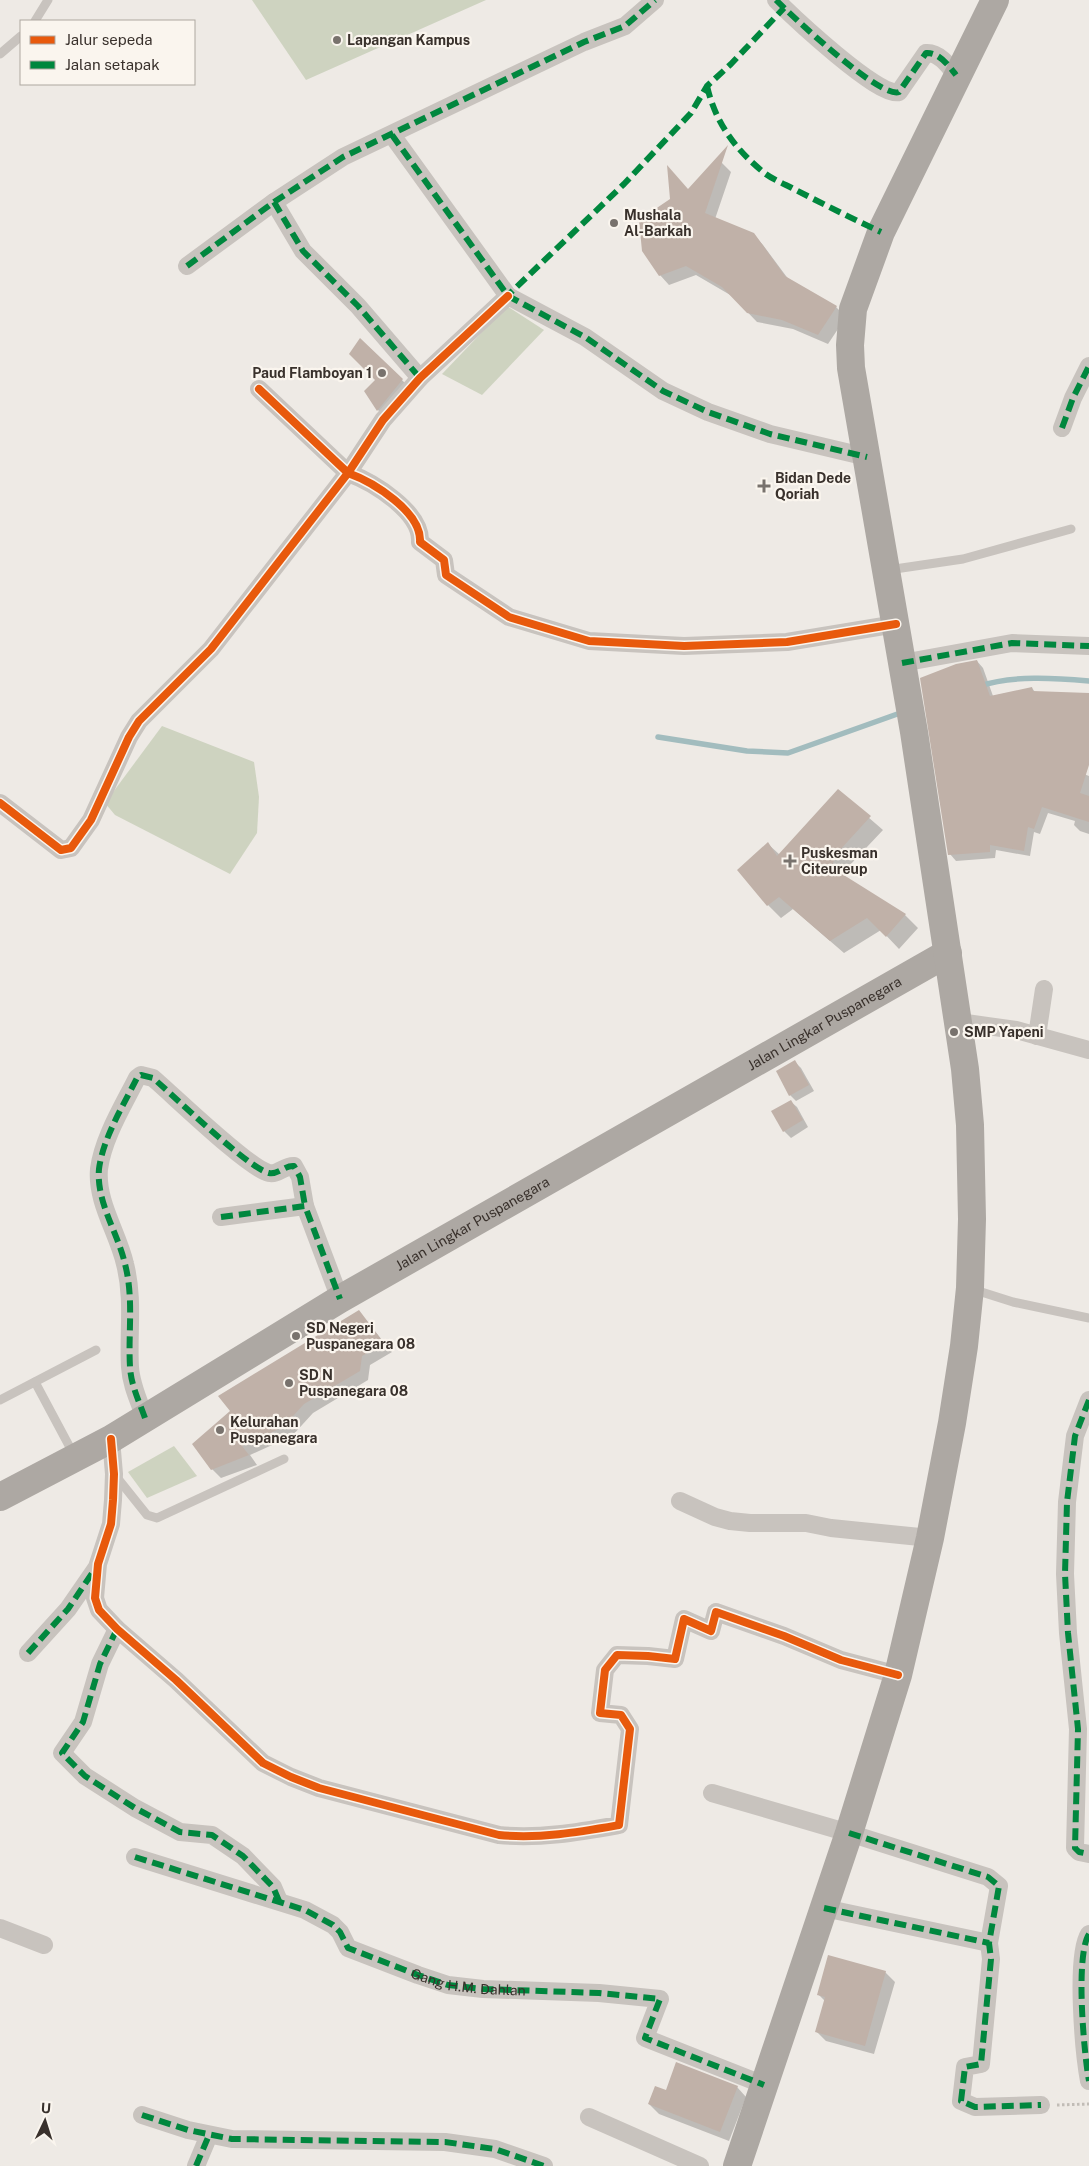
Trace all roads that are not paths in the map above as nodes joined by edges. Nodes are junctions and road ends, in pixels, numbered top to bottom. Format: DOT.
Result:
graph roads {
  1 [pos="48,0"];
  2 [pos="655,0"];
  3 [pos="776,0"];
  4 [pos="995,0"];
  5 [pos="36,20"];
  6 [pos="20,37"];
  7 [pos="0,54"];
  8 [pos="956,75"];
  9 [pos="392,135"];
  10 [pos="274,202"];
  11 [pos="187,266"];
  12 [pos="508,296"];
  13 [pos="1089,366"];
  14 [pos="420,378"];
  15 [pos="259,389"];
  16 [pos="1062,428"];
  17 [pos="867,457"];
  18 [pos="348,473"];
  19 [pos="1071,528"];
  20 [pos="885,570"];
  21 [pos="896,624"];
  22 [pos="1089,646"];
  23 [pos="903,670"];
  24 [pos="0,802"];
  25 [pos="948,953"];
  26 [pos="1044,989"];
  27 [pos="959,1022"];
  28 [pos="1037,1036"];
  29 [pos="1089,1050"];
  30 [pos="305,1206"];
  31 [pos="221,1217"];
  32 [pos="970,1288"];
  33 [pos="340,1299"];
  34 [pos="1089,1318"];
  35 [pos="96,1350"];
  36 [pos="36,1382"];
  37 [pos="0,1400"];
  38 [pos="1089,1400"];
  39 [pos="145,1418"];
  40 [pos="111,1440"];
  41 [pos="75,1458"];
  42 [pos="284,1459"];
  43 [pos="114,1474"];
  44 [pos="0,1497"];
  45 [pos="680,1501"];
  46 [pos="930,1538"];
  47 [pos="98,1564"];
  48 [pos="117,1629"];
  49 [pos="28,1653"];
  50 [pos="898,1675"];
  51 [pos="712,1793"];
  52 [pos="849,1833"];
  53 [pos="1089,1854"];
  54 [pos="135,1857"];
  55 [pos="279,1901"];
  56 [pos="824,1908"];
  57 [pos="0,1928"];
  58 [pos="1089,1934"];
  59 [pos="989,1942"];
  60 [pos="44,1944"];
  61 [pos="1086,1976"];
  62 [pos="1089,2081"];
  63 [pos="764,2085"];
  64 [pos="1041,2105"];
  65 [pos="142,2115"];
  66 [pos="589,2117"];
  67 [pos="209,2135"];
  68 [pos="196,2166"];
  69 [pos="544,2166"];
  70 [pos="700,2166"];
  71 [pos="737,2166"];
  1 -- 5 [label="lane"];
  2 -- 9 [label="street"];
  3 -- 8 [label="street"];
  4 -- 8 [label="main road"];
  6 -- 7 [label="lane"];
  8 -- 17 [label="main road"];
  9 -- 10 [label="street"];
  9 -- 12 [label="street"];
  10 -- 11 [label="street"];
  10 -- 14 [label="street"];
  12 -- 14 [label="street"];
  12 -- 17 [label="street"];
  13 -- 16 [label="street"];
  14 -- 18 [label="street"];
  15 -- 18 [label="street"];
  17 -- 20 [label="main road"];
  18 -- 21 [label="street"];
  18 -- 24 [label="street"];
  19 -- 20 [label="lane"];
  20 -- 21 [label="main road"];
  21 -- 23 [label="main road"];
  22 -- 23 [label="street"];
  23 -- 25 [label="main road"];
  25 -- 27 [label="main road"];
  25 -- 33 [label="main road, Jalan Lingkar Puspanegara"];
  26 -- 28 [label="street"];
  27 -- 28 [label="street"];
  27 -- 32 [label="main road"];
  28 -- 29 [label="street"];
  30 -- 31 [label="street"];
  30 -- 33 [label="street"];
  30 -- 39 [label="street"];
  32 -- 34 [label="lane"];
  32 -- 46 [label="main road"];
  33 -- 39 [label="main road, Jalan Lingkar Puspanegara"];
  35 -- 36 [label="lane"];
  36 -- 37 [label="lane"];
  36 -- 41 [label="lane"];
  38 -- 53 [label="street"];
  39 -- 40 [label="main road, Jalan Lingkar Puspanegara"];
  40 -- 41 [label="main road, Jalan Lingkar Puspanegara"];
  40 -- 43 [label="street"];
  41 -- 44 [label="main road, Jalan Lingkar Puspanegara"];
  42 -- 43 [label="lane"];
  43 -- 47 [label="street"];
  45 -- 46 [label="street"];
  46 -- 50 [label="main road"];
  47 -- 48 [label="street"];
  47 -- 49 [label="street"];
  48 -- 50 [label="street"];
  48 -- 55 [label="street"];
  50 -- 52 [label="main road"];
  51 -- 52 [label="street"];
  52 -- 56 [label="main road"];
  52 -- 59 [label="street"];
  54 -- 55 [label="street, Gang H.M. Dahlan"];
  55 -- 63 [label="street, Gang H.M. Dahlan"];
  56 -- 59 [label="street"];
  56 -- 63 [label="main road"];
  57 -- 60 [label="street"];
  58 -- 61 [label="street"];
  59 -- 64 [label="street"];
  61 -- 62 [label="street"];
  63 -- 71 [label="main road"];
  65 -- 67 [label="street"];
  66 -- 70 [label="street"];
  67 -- 68 [label="street"];
  67 -- 69 [label="street"];
}
